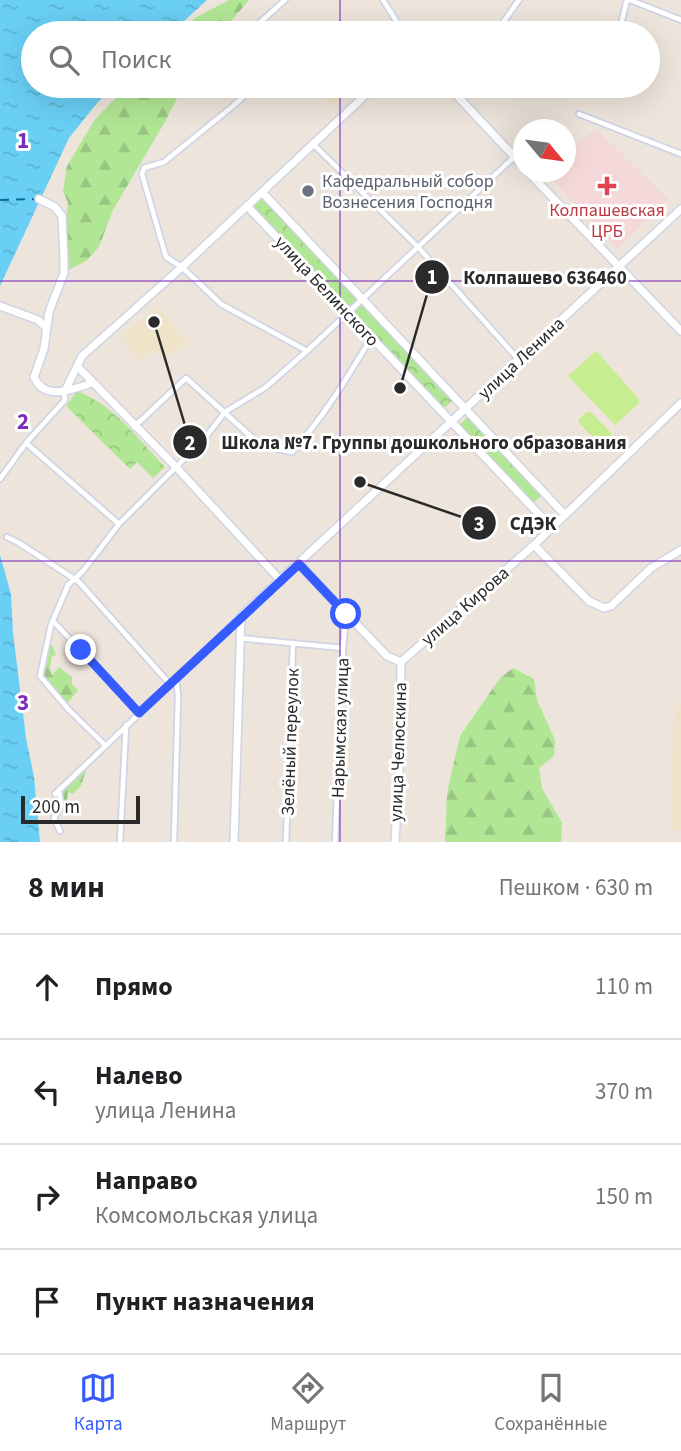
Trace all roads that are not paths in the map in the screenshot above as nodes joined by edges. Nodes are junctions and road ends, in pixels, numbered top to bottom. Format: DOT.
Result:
graph roads {
  1 [pos="285,0"];
  2 [pos="383,0"];
  3 [pos="519,0"];
  4 [pos="629,0"];
  5 [pos="645,3"];
  6 [pos="681,20"];
  7 [pos="261,21"];
  8 [pos="396,21"];
  9 [pos="504,21"];
  10 [pos="622,21"];
  11 [pos="242,98"];
  12 [pos="362,98"];
  13 [pos="459,98"];
  14 [pos="579,114"];
  15 [pos="313,144"];
  16 [pos="681,154"];
  17 [pos="513,156"];
  18 [pos="513,158"];
  19 [pos="538,182"];
  20 [pos="262,192"];
  21 [pos="39,199"];
  22 [pos="247,206"];
  23 [pos="681,209"];
  24 [pos="418,247"];
  25 [pos="182,267"];
  26 [pos="619,267"];
  27 [pos="363,299"];
  28 [pos="0,306"];
  29 [pos="349,314"];
  30 [pos="46,327"];
  31 [pos="681,331"];
  32 [pos="371,338"];
  33 [pos="307,351"];
  34 [pos="519,360"];
  35 [pos="76,366"];
  36 [pos="92,383"];
  37 [pos="64,393"];
  38 [pos="681,403"];
  39 [pos="465,410"];
  40 [pos="225,412"];
  41 [pos="450,423"];
  42 [pos="134,427"];
  43 [pos="26,443"];
  44 [pos="176,467"];
  45 [pos="0,479"];
  46 [pos="564,514"];
  47 [pos="120,524"];
  48 [pos="551,527"];
  49 [pos="7,537"];
  50 [pos="534,545"];
  51 [pos="681,550"];
  52 [pos="299,564"];
  53 [pos="74,579"];
  54 [pos="281,581"];
  55 [pos="346,614"];
  56 [pos="241,616"];
  57 [pos="53,621"];
  58 [pos="239,638"];
  59 [pos="293,643"];
  60 [pos="343,648"];
  61 [pos="401,662"];
  62 [pos="176,677"];
  63 [pos="169,683"];
  64 [pos="139,713"];
  65 [pos="126,725"];
  66 [pos="105,745"];
  67 [pos="60,831"];
  68 [pos="120,842"];
  69 [pos="174,842"];
  70 [pos="234,842"];
  71 [pos="286,842"];
  72 [pos="335,842"];
  73 [pos="395,842"];
  1 -- 7 [label="street"];
  2 -- 8 [label="street"];
  3 -- 9 [label="street"];
  4 -- 5 [label="street"];
  4 -- 10 [label="street"];
  5 -- 6 [label="street"];
  11 -- 25 [label="street"];
  12 -- 15 [label="street"];
  13 -- 17 [label="street"];
  14 -- 16 [label="street"];
  15 -- 20 [label="street"];
  15 -- 24 [label="street"];
  18 -- 24 [label="street"];
  19 -- 26 [label="street"];
  20 -- 22 [label="street"];
  20 -- 27 [label="street, улица Белинского"];
  21 -- 30 [label="street"];
  22 -- 25 [label="street"];
  22 -- 29 [label="street, улица Белинского"];
  23 -- 26 [label="street, улица Ленина"];
  24 -- 27 [label="street"];
  24 -- 34 [label="street"];
  25 -- 33 [label="street"];
  25 -- 35 [label="street"];
  26 -- 31 [label="street"];
  26 -- 34 [label="street, улица Ленина"];
  27 -- 29 [label="street"];
  27 -- 39 [label="street, улица Белинского"];
  28 -- 30 [label="street"];
  29 -- 32 [label="street, улица Белинского"];
  29 -- 33 [label="street"];
  30 -- 37 [label="street"];
  32 -- 40 [label="street"];
  32 -- 41 [label="street, улица Белинского"];
  33 -- 40 [label="street"];
  34 -- 39 [label="street, улица Ленина"];
  35 -- 36 [label="street"];
  35 -- 37 [label="street"];
  36 -- 37 [label="street"];
  36 -- 42 [label="street"];
  37 -- 43 [label="street"];
  38 -- 46 [label="street, улица Кирова"];
  39 -- 41 [label="street, улица Ленина"];
  39 -- 46 [label="street, улица Белинского"];
  40 -- 42 [label="street"];
  40 -- 44 [label="street"];
  41 -- 48 [label="street, улица Белинского"];
  41 -- 52 [label="street, улица Ленина"];
  42 -- 44 [label="street"];
  43 -- 45 [label="street"];
  43 -- 47 [label="street"];
  44 -- 47 [label="street"];
  44 -- 54 [label="street"];
  46 -- 48 [label="street, улица Кирова"];
  47 -- 53 [label="street"];
  48 -- 50 [label="street, улица Кирова"];
  49 -- 53 [label="street"];
  50 -- 51 [label="street"];
  50 -- 61 [label="street, улица Кирова"];
  52 -- 54 [label="street, улица Ленина"];
  52 -- 55 [label="street"];
  53 -- 57 [label="street"];
  53 -- 63 [label="street"];
  54 -- 56 [label="street, улица Ленина"];
  55 -- 60 [label="street, Нарымская улица"];
  55 -- 61 [label="street"];
  56 -- 58 [label="street"];
  56 -- 62 [label="street, улица Ленина"];
  57 -- 64 [label="street"];
  57 -- 66 [label="street"];
  58 -- 59 [label="street"];
  58 -- 70 [label="street"];
  59 -- 60 [label="street"];
  59 -- 71 [label="street, Зелёный переулок"];
  60 -- 72 [label="street, Нарымская улица"];
  61 -- 73 [label="street, улица Челюскина"];
  62 -- 63 [label="street, улица Ленина"];
  62 -- 69 [label="street"];
  63 -- 64 [label="street, улица Ленина"];
  64 -- 65 [label="street, улица Ленина"];
  65 -- 66 [label="street, улица Ленина"];
  65 -- 68 [label="street"];
  66 -- 67 [label="street, улица Ленина"];
}
